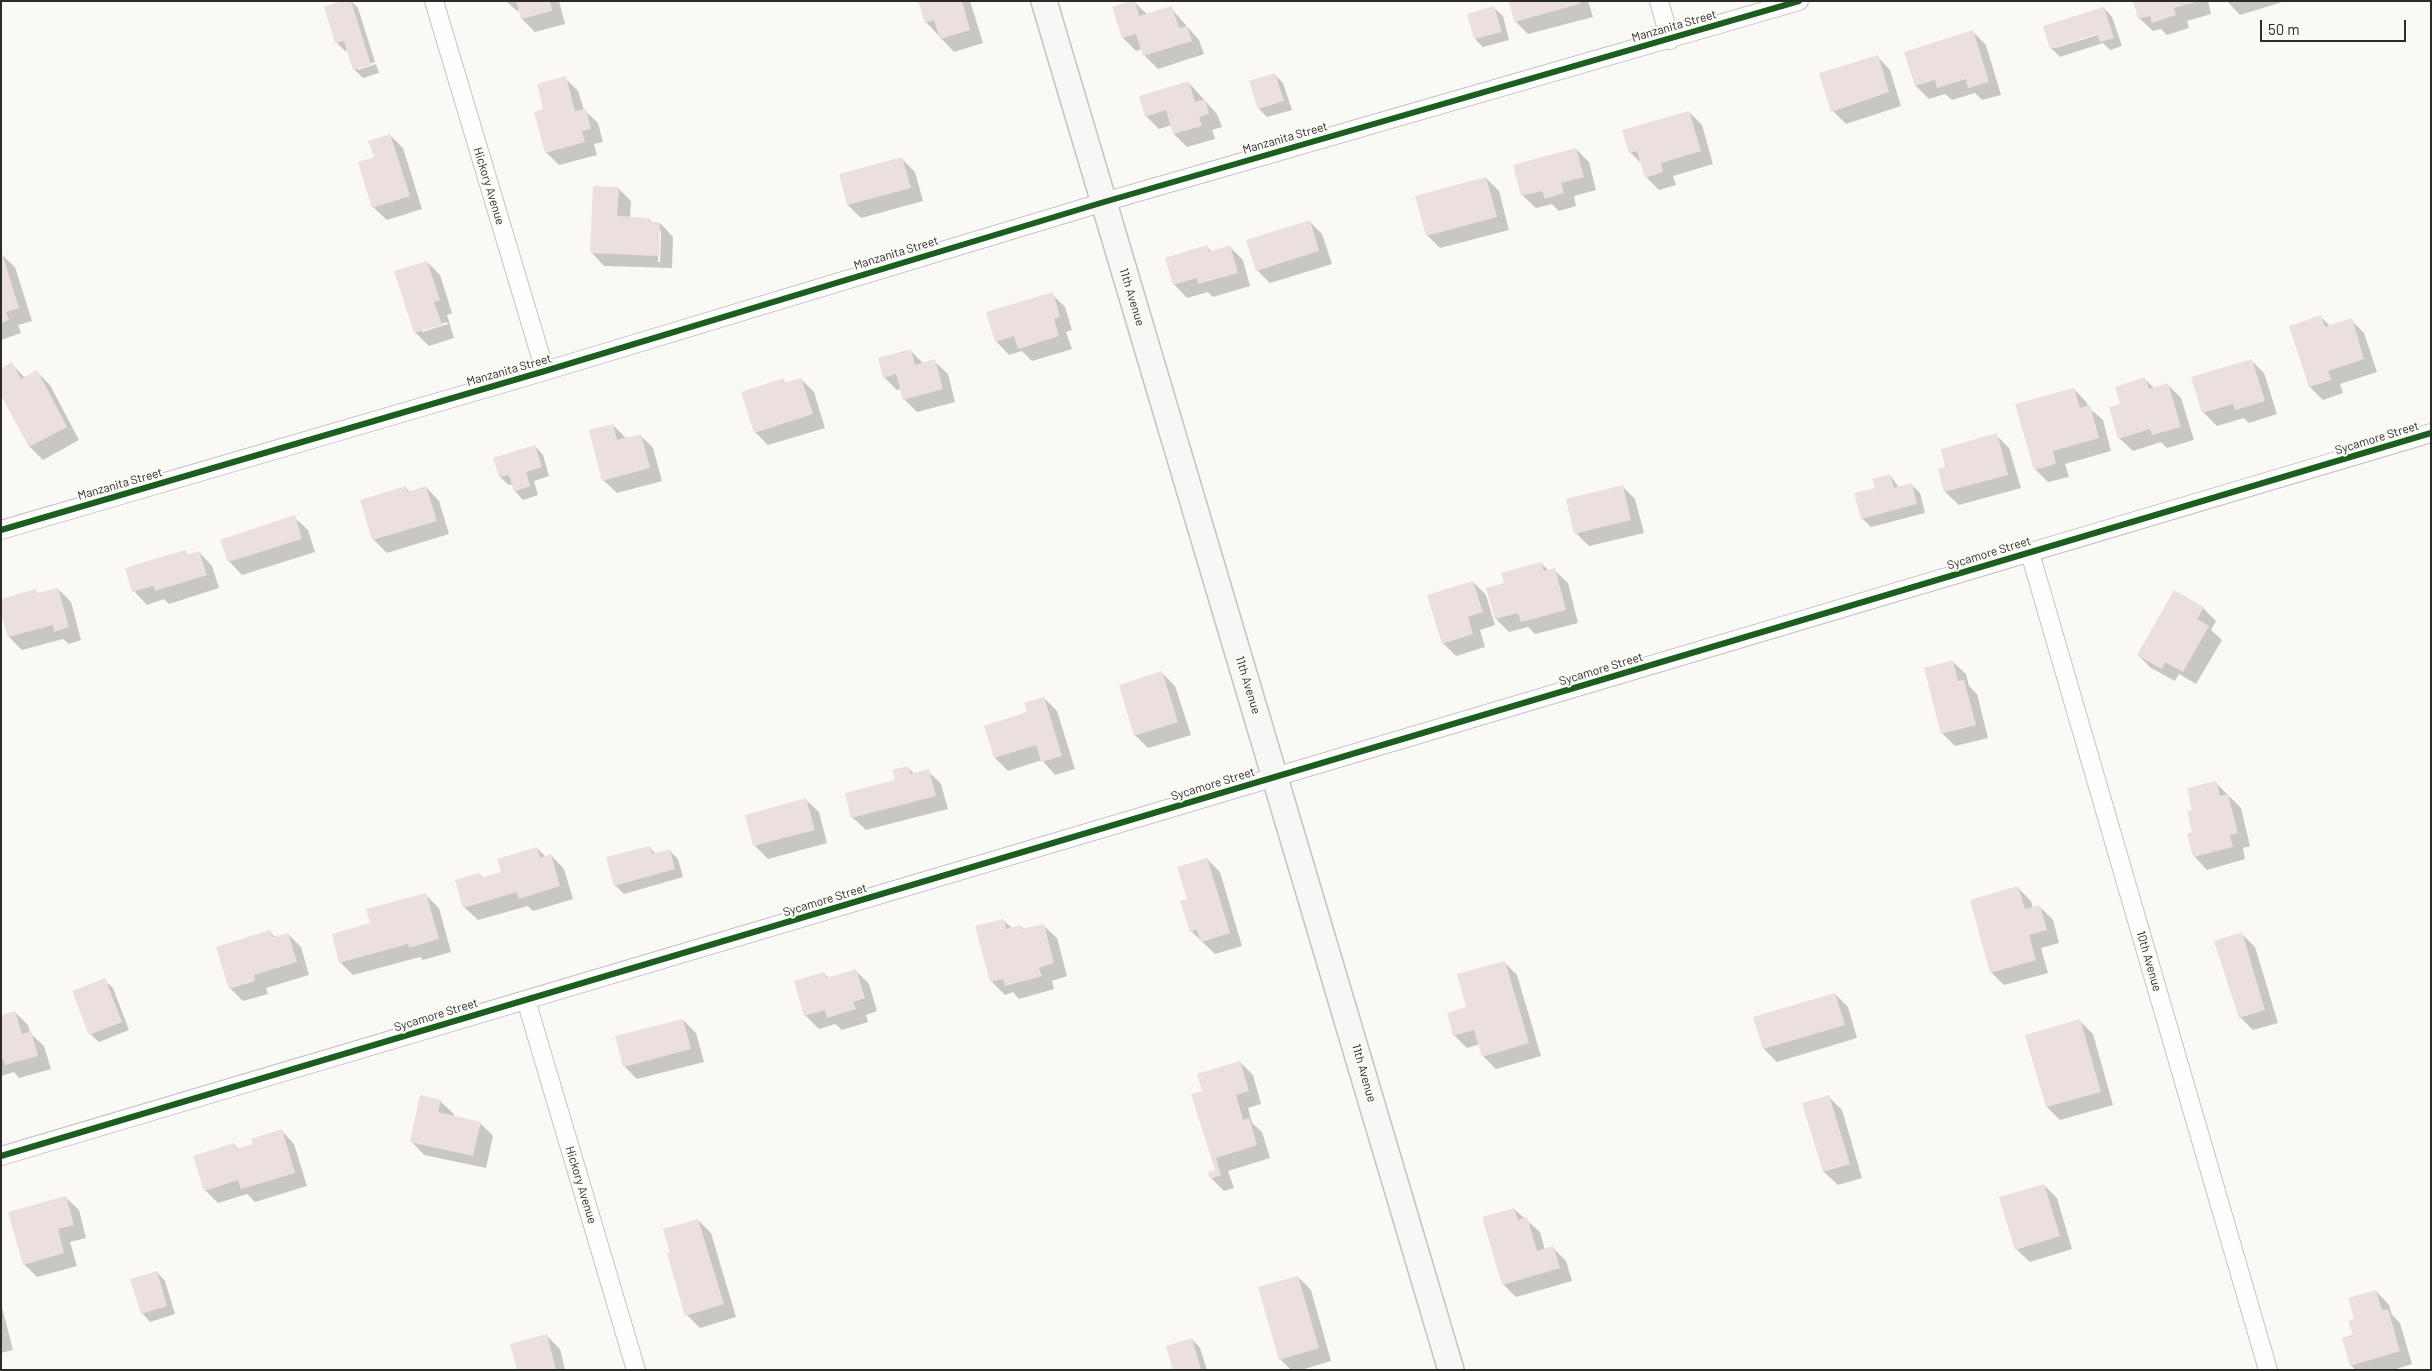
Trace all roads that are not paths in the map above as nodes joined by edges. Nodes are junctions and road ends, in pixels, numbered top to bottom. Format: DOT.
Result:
graph roads {
  1 [pos="434,1"];
  2 [pos="1044,1"];
  3 [pos="1659,1"];
  4 [pos="1799,1"];
  5 [pos="1670,40"];
  6 [pos="1104,202"];
  7 [pos="544,371"];
  8 [pos="2431,434"];
  9 [pos="1,530"];
  10 [pos="2030,553"];
  11 [pos="1276,777"];
  12 [pos="526,1000"];
  13 [pos="1,1156"];
  14 [pos="636,1370"];
  15 [pos="1451,1370"];
  16 [pos="2268,1370"];
  1 -- 7 [label="street, Hickory Avenue"];
  2 -- 6 [label="main road, 11th Avenue"];
  3 -- 5 [label="street"];
  4 -- 5 [label="street, Manzanita Street"];
  5 -- 6 [label="street, Manzanita Street"];
  6 -- 7 [label="street, Manzanita Street"];
  6 -- 11 [label="main road, 11th Avenue"];
  7 -- 9 [label="street, Manzanita Street"];
  8 -- 10 [label="street, Sycamore Street"];
  10 -- 11 [label="street, Sycamore Street"];
  10 -- 16 [label="street, 10th Avenue"];
  11 -- 12 [label="street, Sycamore Street"];
  11 -- 15 [label="main road, 11th Avenue"];
  12 -- 13 [label="street, Sycamore Street"];
  12 -- 14 [label="street, Hickory Avenue"];
}
